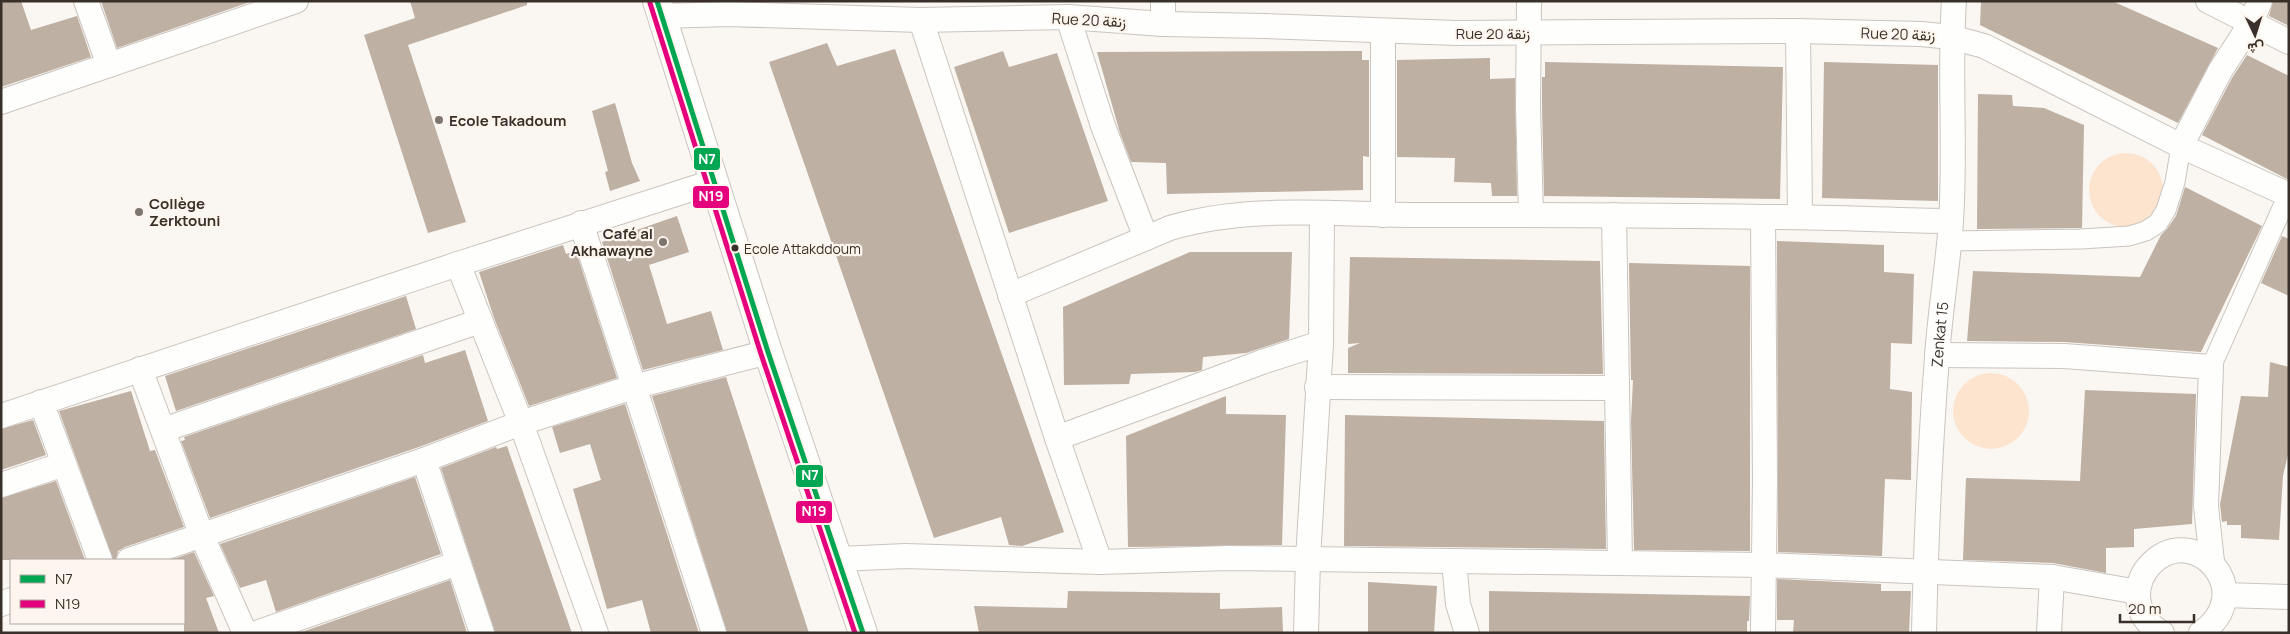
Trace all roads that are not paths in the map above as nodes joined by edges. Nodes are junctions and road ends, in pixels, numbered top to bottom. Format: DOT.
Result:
graph roads {
  1 [pos="86,1"];
  2 [pos="1163,1"];
  3 [pos="1529,1"];
  4 [pos="1954,1"];
  5 [pos="2208,1"];
  6 [pos="2260,1"];
  7 [pos="282,3"];
  8 [pos="660,8"];
  9 [pos="1068,17"];
  10 [pos="921,20"];
  11 [pos="2251,23"];
  12 [pos="1163,24"];
  13 [pos="1798,31"];
  14 [pos="1383,32"];
  15 [pos="1529,33"];
  16 [pos="1951,37"];
  17 [pos="2289,42"];
  18 [pos="109,65"];
  19 [pos="1,102"];
  20 [pos="2180,146"];
  21 [pos="713,182"];
  22 [pos="2288,195"];
  23 [pos="1322,213"];
  24 [pos="1531,214"];
  25 [pos="1383,215"];
  26 [pos="1614,215"];
  27 [pos="1763,216"];
  28 [pos="1800,217"];
  29 [pos="581,224"];
  30 [pos="1950,231"];
  31 [pos="1146,238"];
  32 [pos="458,264"];
  33 [pos="1010,295"];
  34 [pos="480,320"];
  35 [pos="1321,343"];
  36 [pos="768,352"];
  37 [pos="1937,355"];
  38 [pos="2211,367"];
  39 [pos="140,369"];
  40 [pos="633,387"];
  41 [pos="1317,387"];
  42 [pos="1617,388"];
  43 [pos="41,402"];
  44 [pos="1,416"];
  45 [pos="521,423"];
  46 [pos="163,430"];
  47 [pos="1057,438"];
  48 [pos="424,460"];
  49 [pos="64,464"];
  50 [pos="1,485"];
  51 [pos="202,536"];
  52 [pos="100,559"];
  53 [pos="132,559"];
  54 [pos="840,559"];
  55 [pos="1308,559"];
  56 [pos="1100,562"];
  57 [pos="1454,562"];
  58 [pos="1620,562"];
  59 [pos="2212,562"];
  60 [pos="458,563"];
  61 [pos="1764,565"];
  62 [pos="1925,571"];
  63 [pos="2052,577"];
  64 [pos="2138,592"];
  65 [pos="2225,595"];
  66 [pos="2289,597"];
  67 [pos="245,633"];
  68 [pos="256,633"];
  69 [pos="482,633"];
  70 [pos="596,633"];
  71 [pos="714,633"];
  72 [pos="863,633"];
  73 [pos="1306,633"];
  74 [pos="1467,633"];
  75 [pos="1763,633"];
  76 [pos="1924,633"];
  77 [pos="2049,633"];
  78 [pos="2162,633"];
  79 [pos="2202,633"];
  1 -- 18 [label="street"];
  2 -- 12 [label="street"];
  3 -- 15 [label="street"];
  4 -- 16 [label="street, Zenkat 15"];
  5 -- 11 [label="street"];
  6 -- 11 [label="street"];
  7 -- 18 [label="street"];
  8 -- 10 [label="street, Rue 20 زنقة"];
  8 -- 21 [label="main road"];
  9 -- 10 [label="street, Rue 20 زنقة"];
  9 -- 12 [label="street, Rue 20 زنقة"];
  9 -- 31 [label="street"];
  10 -- 33 [label="street"];
  11 -- 17 [label="street"];
  11 -- 20 [label="street"];
  12 -- 14 [label="street, Rue 20 زنقة"];
  13 -- 15 [label="street, Rue 20 زنقة"];
  13 -- 16 [label="street, Rue 20 زنقة"];
  13 -- 28 [label="street"];
  14 -- 15 [label="street, Rue 20 زنقة"];
  14 -- 25 [label="street"];
  15 -- 24 [label="street"];
  16 -- 20 [label="street, Rue 20 زنقة"];
  16 -- 30 [label="street, Zenkat 15"];
  18 -- 19 [label="street"];
  20 -- 22 [label="street, Rue 20 زنقة"];
  20 -- 30 [label="street"];
  21 -- 29 [label="street"];
  21 -- 36 [label="main road"];
  22 -- 38 [label="street"];
  23 -- 25 [label="street"];
  23 -- 31 [label="street"];
  23 -- 35 [label="street"];
  24 -- 25 [label="street"];
  24 -- 26 [label="street"];
  26 -- 27 [label="street"];
  26 -- 42 [label="street"];
  27 -- 28 [label="street"];
  27 -- 61 [label="street"];
  28 -- 30 [label="street"];
  29 -- 32 [label="street"];
  29 -- 40 [label="street"];
  30 -- 37 [label="street, Zenkat 15"];
  31 -- 33 [label="street"];
  32 -- 34 [label="street"];
  32 -- 39 [label="street"];
  33 -- 47 [label="street"];
  34 -- 45 [label="street"];
  34 -- 46 [label="street"];
  35 -- 41 [label="street"];
  35 -- 47 [label="street"];
  36 -- 40 [label="street"];
  36 -- 54 [label="main road"];
  37 -- 38 [label="street"];
  37 -- 62 [label="street, Zenkat 15"];
  38 -- 59 [label="street"];
  39 -- 43 [label="street"];
  39 -- 46 [label="street"];
  40 -- 45 [label="street"];
  40 -- 71 [label="street"];
  41 -- 42 [label="street"];
  41 -- 55 [label="street"];
  42 -- 58 [label="street"];
  43 -- 44 [label="street"];
  43 -- 49 [label="street"];
  45 -- 48 [label="street"];
  45 -- 70 [label="street"];
  46 -- 51 [label="street"];
  47 -- 56 [label="street"];
  48 -- 51 [label="street"];
  48 -- 60 [label="street"];
  49 -- 50 [label="street"];
  49 -- 52 [label="street"];
  51 -- 53 [label="street"];
  51 -- 67 [label="street"];
  54 -- 56 [label="street"];
  54 -- 72 [label="main road"];
  55 -- 56 [label="street"];
  55 -- 57 [label="street"];
  55 -- 73 [label="street"];
  57 -- 58 [label="street"];
  57 -- 74 [label="street"];
  58 -- 61 [label="street"];
  59 -- 64 [label="street"];
  59 -- 65 [label="street"];
  60 -- 68 [label="street"];
  60 -- 69 [label="street"];
  61 -- 62 [label="street"];
  61 -- 75 [label="street"];
  62 -- 63 [label="street"];
  62 -- 76 [label="street, Zenkat 15"];
  63 -- 64 [label="street"];
  63 -- 77 [label="street"];
  64 -- 78 [label="street"];
  65 -- 66 [label="street"];
  65 -- 79 [label="street"];
}
